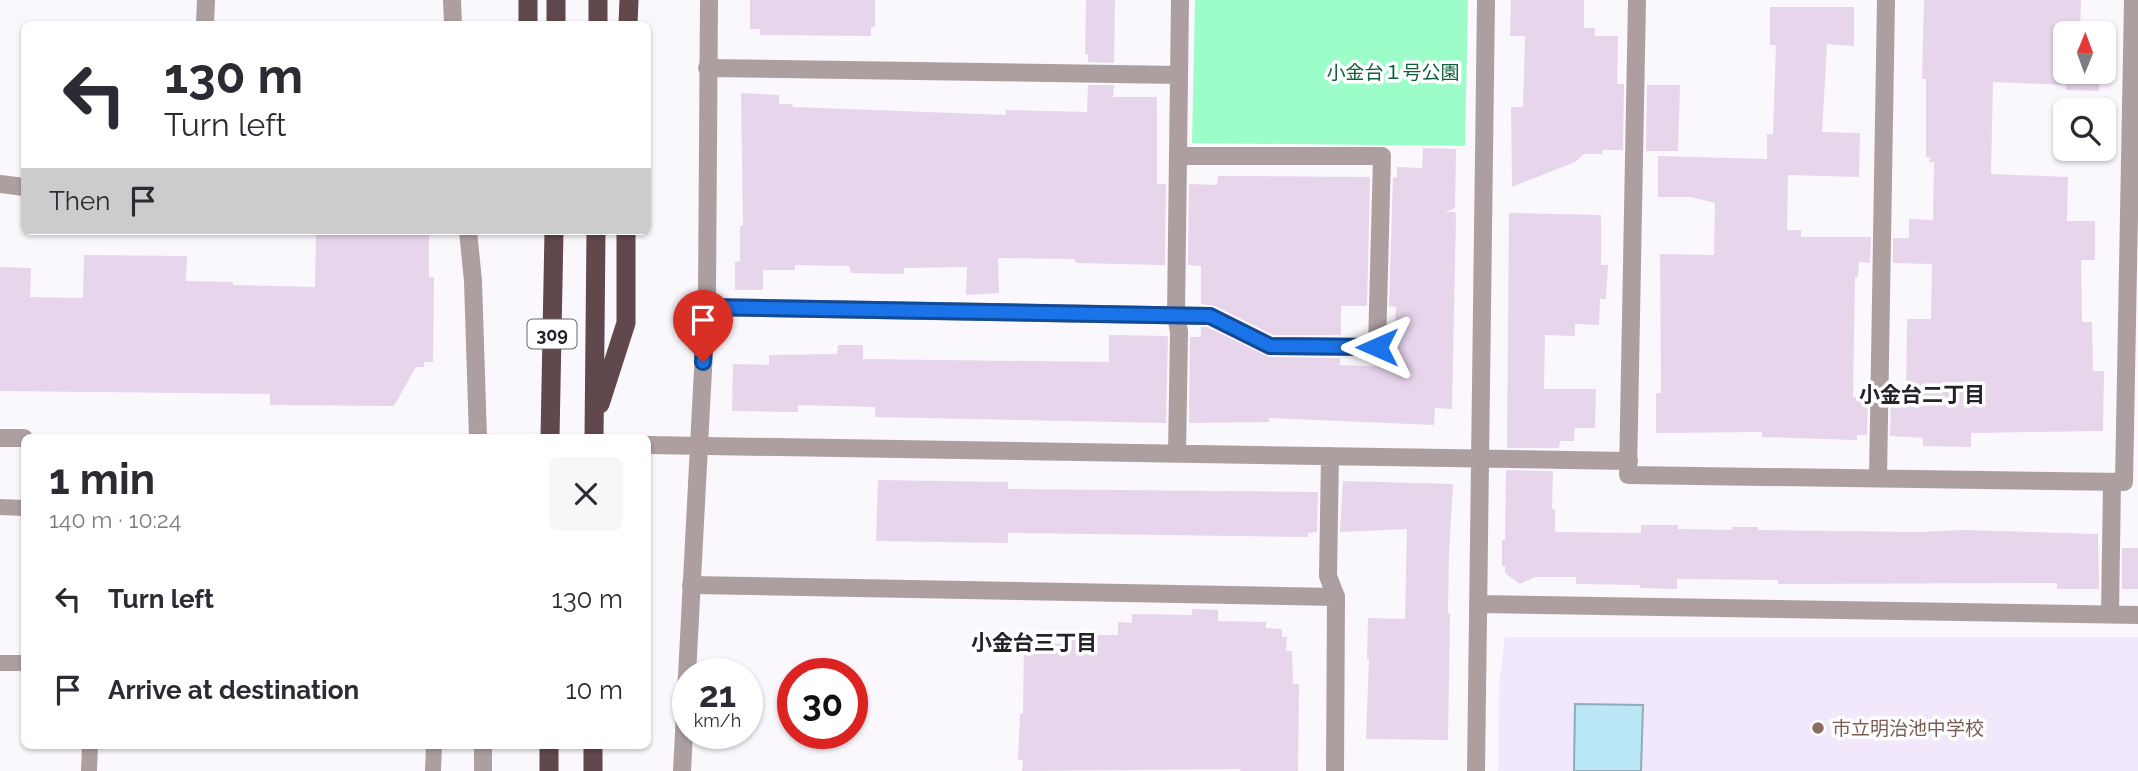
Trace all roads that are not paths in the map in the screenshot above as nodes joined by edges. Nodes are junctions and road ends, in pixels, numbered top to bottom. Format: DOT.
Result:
graph roads {
  1 [pos="206,0"];
  2 [pos="452,0"];
  3 [pos="528,0"];
  4 [pos="556,0"];
  5 [pos="598,0"];
  6 [pos="629,0"];
  7 [pos="709,0"];
  8 [pos="1180,0"];
  9 [pos="1486,0"];
  10 [pos="1637,0"];
  11 [pos="1886,0"];
  12 [pos="2133,0"];
  13 [pos="205,21"];
  14 [pos="453,21"];
  15 [pos="528,21"];
  16 [pos="556,21"];
  17 [pos="598,21"];
  18 [pos="628,21"];
  19 [pos="707,68"];
  20 [pos="1179,75"];
  21 [pos="1178,156"];
  22 [pos="0,184"];
  23 [pos="21,187"];
  24 [pos="468,235"];
  25 [pos="540,235"];
  26 [pos="554,235"];
  27 [pos="596,235"];
  28 [pos="626,235"];
  29 [pos="706,307"];
  30 [pos="1176,314"];
  31 [pos="552,338"];
  32 [pos="594,430"];
  33 [pos="478,434"];
  34 [pos="550,434"];
  35 [pos="0,438"];
  36 [pos="21,438"];
  37 [pos="651,445"];
  38 [pos="697,446"];
  39 [pos="1177,454"];
  40 [pos="1330,456"];
  41 [pos="1480,458"];
  42 [pos="1629,461"];
  43 [pos="1878,478"];
  44 [pos="2112,482"];
  45 [pos="0,507"];
  46 [pos="21,508"];
  47 [pos="691,585"];
  48 [pos="1336,597"];
  49 [pos="1478,604"];
  50 [pos="2110,614"];
  51 [pos="2138,615"];
  52 [pos="0,663"];
  53 [pos="21,663"];
  54 [pos="90,749"];
  55 [pos="434,749"];
  56 [pos="483,749"];
  57 [pos="550,749"];
  58 [pos="593,749"];
  59 [pos="89,771"];
  60 [pos="433,771"];
  61 [pos="482,771"];
  62 [pos="549,771"];
  63 [pos="593,771"];
  64 [pos="682,771"];
  65 [pos="1335,771"];
  66 [pos="1476,771"];
  1 -- 13 [label="street"];
  2 -- 14 [label="street"];
  3 -- 15 [label="highway"];
  4 -- 16 [label="highway"];
  5 -- 17 [label="highway"];
  6 -- 18 [label="highway"];
  7 -- 19 [label="street"];
  8 -- 20 [label="street"];
  9 -- 41 [label="street"];
  10 -- 42 [label="street"];
  11 -- 43 [label="street"];
  12 -- 44 [label="street"];
  19 -- 20 [label="street"];
  19 -- 29 [label="street"];
  20 -- 21 [label="street"];
  21 -- 30 [label="street"];
  21 -- 30 [label="street"];
  22 -- 23 [label="street"];
  24 -- 33 [label="street"];
  25 -- 31 [label="highway"];
  26 -- 31 [label="highway, 309"];
  27 -- 32 [label="highway, 309"];
  28 -- 32 [label="highway"];
  29 -- 30 [label="street"];
  29 -- 38 [label="street"];
  30 -- 39 [label="street"];
  31 -- 34 [label="highway, 309"];
  35 -- 36 [label="street"];
  37 -- 38 [label="street"];
  38 -- 39 [label="street"];
  38 -- 47 [label="street"];
  39 -- 40 [label="street"];
  40 -- 41 [label="street"];
  40 -- 48 [label="street"];
  41 -- 42 [label="street"];
  41 -- 49 [label="street"];
  42 -- 43 [label="street"];
  43 -- 44 [label="street"];
  44 -- 50 [label="street"];
  45 -- 46 [label="lane"];
  47 -- 48 [label="street"];
  47 -- 64 [label="street"];
  48 -- 65 [label="street"];
  49 -- 50 [label="street"];
  49 -- 66 [label="street"];
  50 -- 51 [label="street"];
  52 -- 53 [label="lane"];
  54 -- 59 [label="lane"];
  55 -- 60 [label="lane"];
  56 -- 61 [label="street"];
  57 -- 62 [label="highway"];
  58 -- 63 [label="highway"];
}
